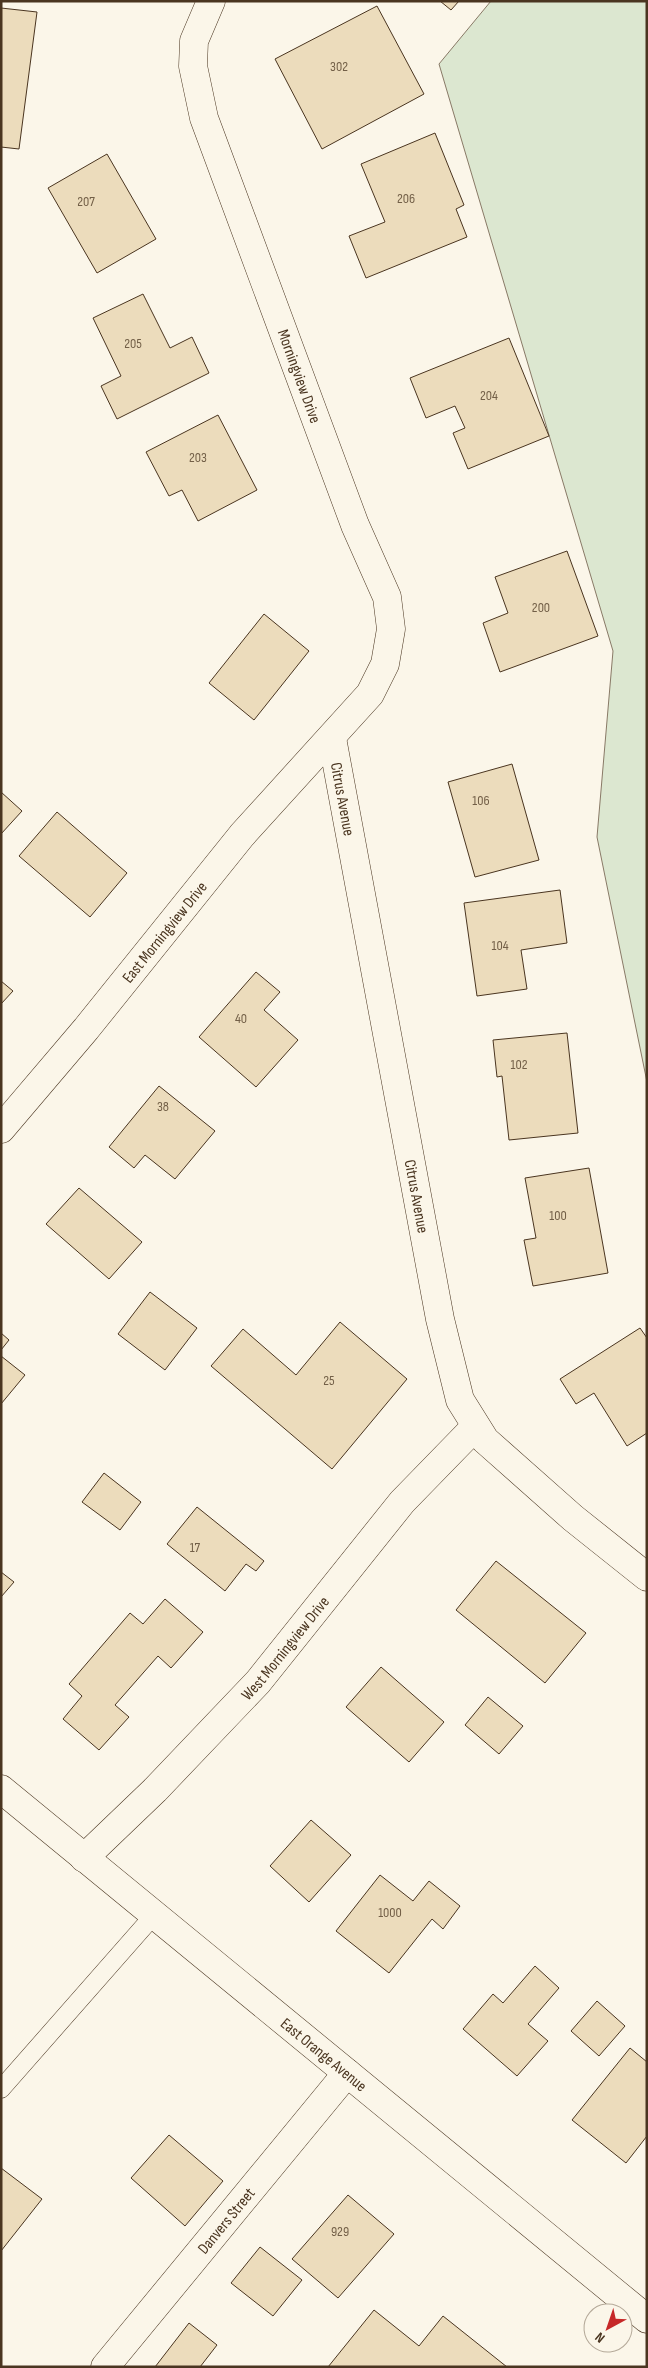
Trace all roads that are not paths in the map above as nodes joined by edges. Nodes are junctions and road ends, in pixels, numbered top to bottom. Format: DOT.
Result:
graph roads {
  1 [pos="211,1"];
  2 [pos="332,738"];
  3 [pos="1,1129"];
  4 [pos="475,1427"];
  5 [pos="647,1577"];
  6 [pos="1,1789"];
  7 [pos="84,1858"];
  8 [pos="154,1915"];
  9 [pos="347,2074"];
  10 [pos="1,2089"];
  11 [pos="647,2319"];
  12 [pos="105,2367"];
  1 -- 2 [label="street, Morningview Drive"];
  2 -- 3 [label="street, East Morningview Drive"];
  2 -- 4 [label="street, Citrus Avenue"];
  4 -- 5 [label="street, Citrus Avenue"];
  4 -- 7 [label="street, West Morningview Drive"];
  6 -- 7 [label="street, East Orange Avenue"];
  7 -- 8 [label="street, East Orange Avenue"];
  8 -- 9 [label="street, East Orange Avenue"];
  8 -- 10 [label="lane"];
  9 -- 11 [label="street, East Orange Avenue"];
  9 -- 12 [label="street, Danvers Street"];
}
